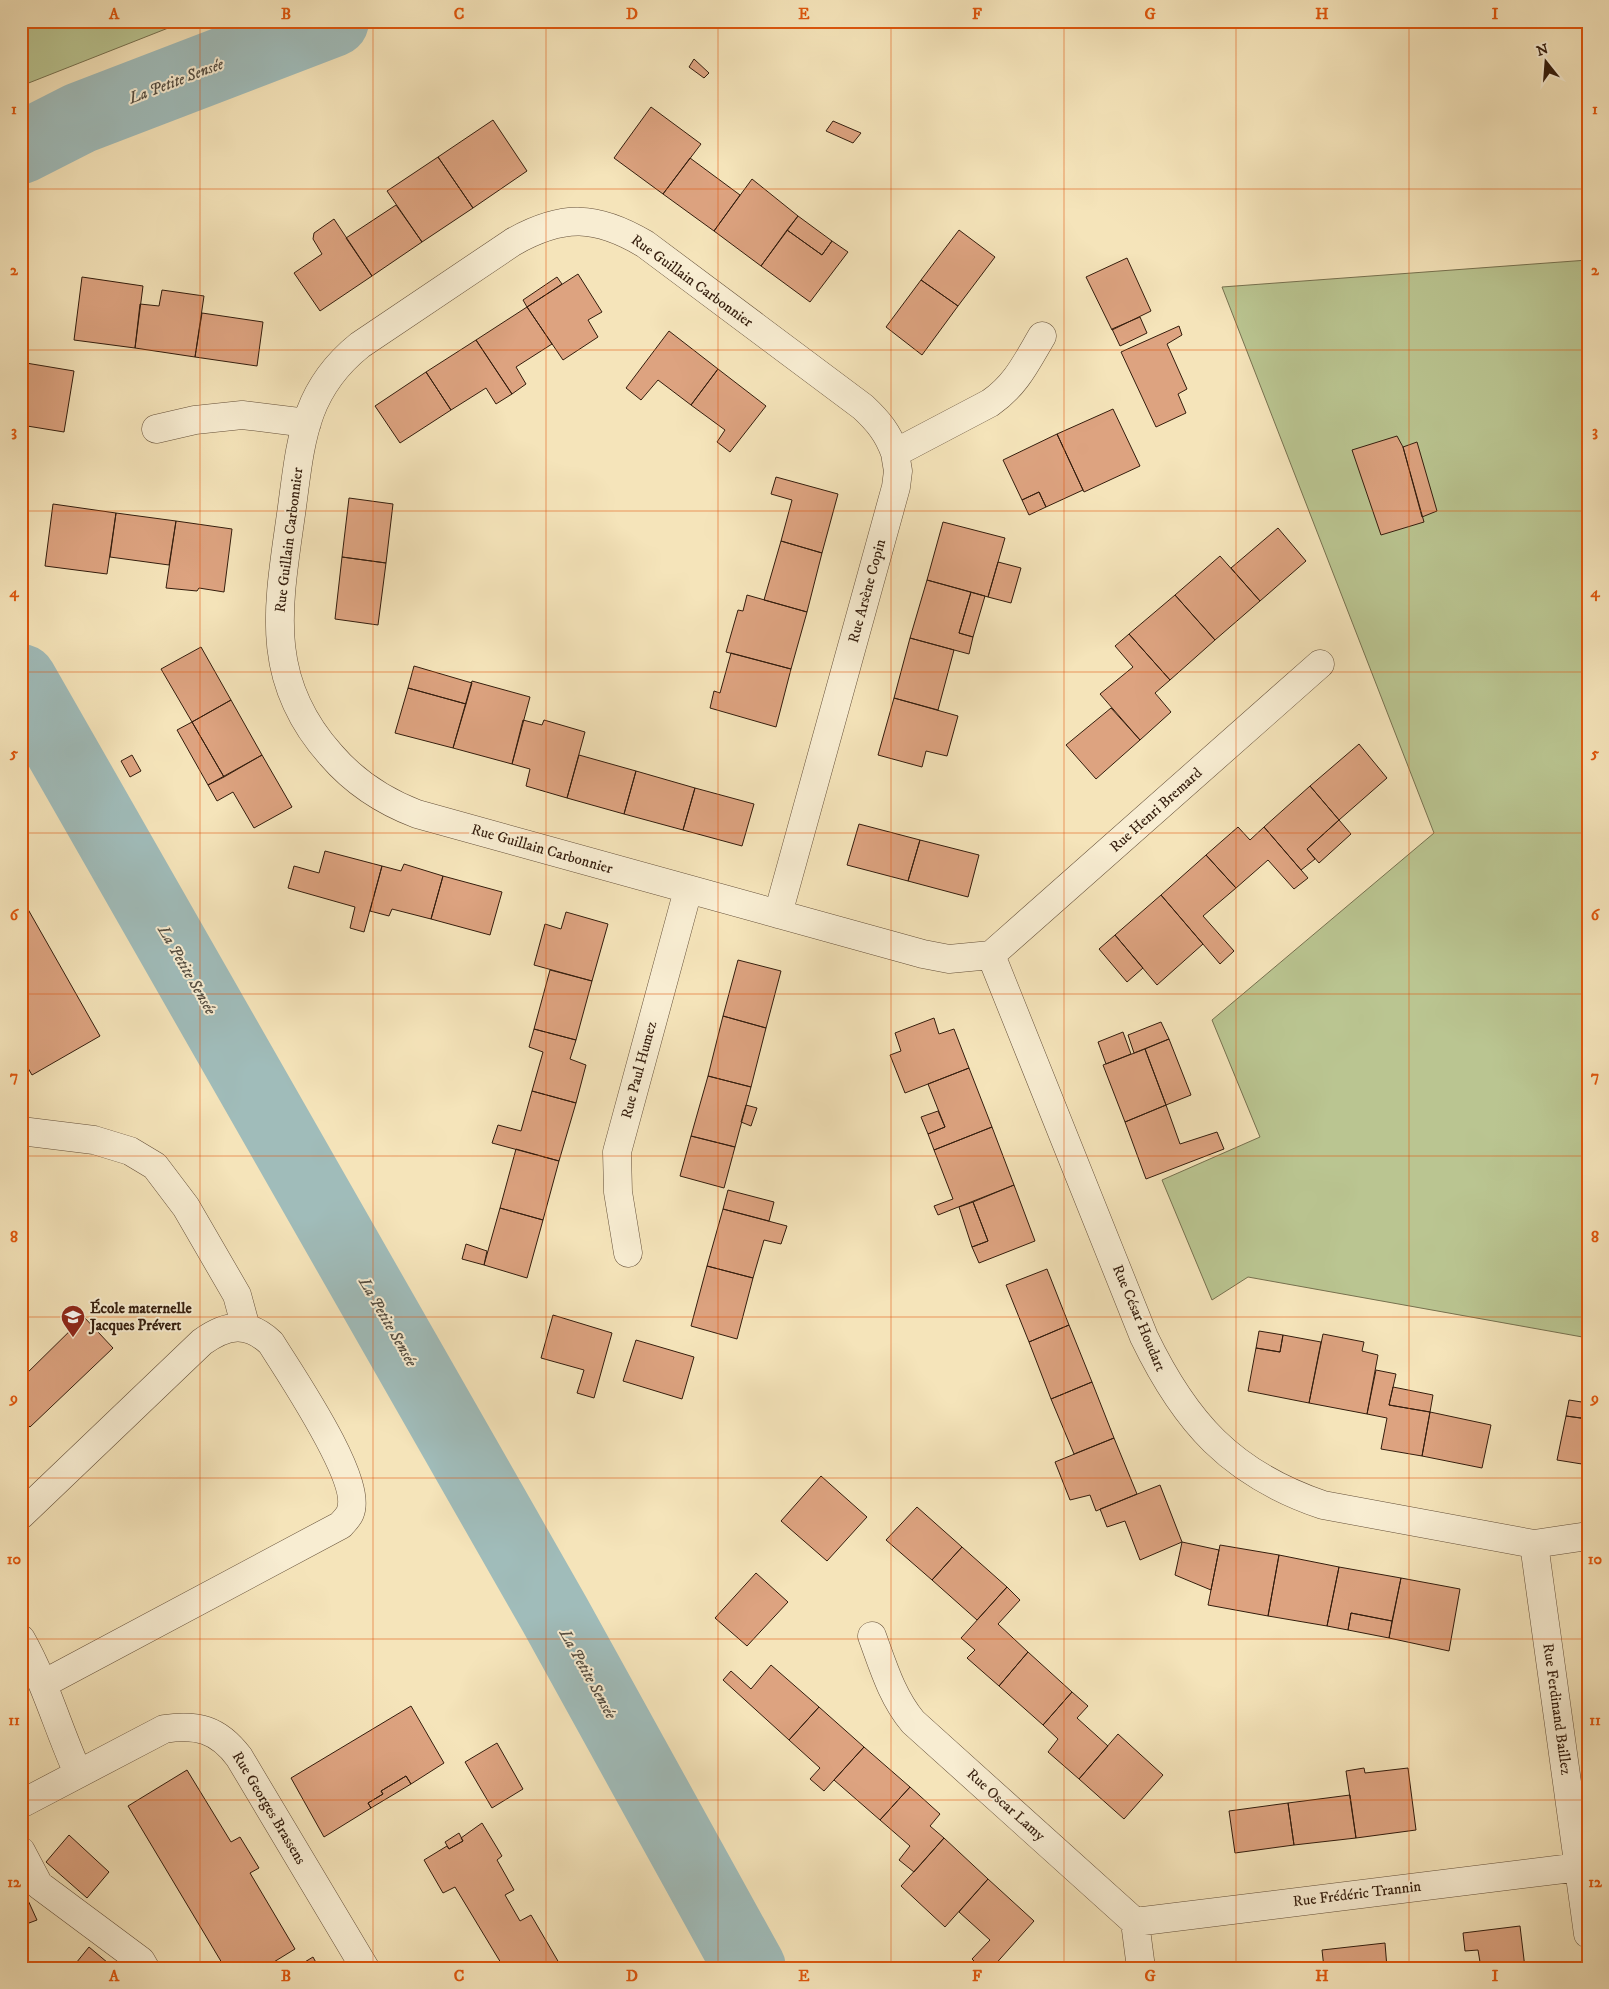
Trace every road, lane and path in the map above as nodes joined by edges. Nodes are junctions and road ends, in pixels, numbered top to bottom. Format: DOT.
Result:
graph roads {
  1 [pos="1042,336"];
  2 [pos="307,422"];
  3 [pos="156,429"];
  4 [pos="895,453"];
  5 [pos="1320,664"];
  6 [pos="688,890"];
  7 [pos="778,914"];
  8 [pos="991,956"];
  9 [pos="21,1131"];
  10 [pos="628,1253"];
  11 [pos="246,1328"];
  12 [pos="21,1516"];
  13 [pos="1588,1536"];
  14 [pos="1534,1544"];
  15 [pos="872,1636"];
  16 [pos="21,1639"];
  17 [pos="43,1684"];
  18 [pos="78,1773"];
  19 [pos="21,1804"];
  20 [pos="21,1851"];
  21 [pos="1580,1867"];
  22 [pos="1135,1922"];
  23 [pos="1588,1934"];
  24 [pos="145,1968"];
  25 [pos="365,1968"];
  26 [pos="1140,1968"];
  1 -- 4 [label="street"];
  2 -- 3 [label="street"];
  2 -- 4 [label="street, Rue Guillain Carbonnier"];
  2 -- 6 [label="street, Rue Guillain Carbonnier"];
  4 -- 7 [label="street, Rue Arsène Copin"];
  5 -- 8 [label="street, Rue Henri Bremard"];
  6 -- 7 [label="street, Rue Guillain Carbonnier"];
  6 -- 10 [label="street, Rue Paul Humez"];
  7 -- 8 [label="street, Rue Guillain Carbonnier"];
  8 -- 14 [label="street, Rue César Houdart"];
  9 -- 11 [label="street"];
  11 -- 12 [label="street"];
  11 -- 17 [label="street"];
  13 -- 14 [label="street, Rue César Houdart"];
  14 -- 21 [label="street, Rue Ferdinand Baillez"];
  15 -- 22 [label="street, Rue Oscar Lamy"];
  16 -- 17 [label="street"];
  17 -- 18 [label="street"];
  18 -- 19 [label="street, Rue Georges Brassens"];
  18 -- 25 [label="street, Rue Georges Brassens"];
  20 -- 24 [label="street"];
  21 -- 22 [label="street, Rue Frédéric Trannin"];
  21 -- 23 [label="street, Rue Ferdinand Baillez"];
  22 -- 26 [label="street"];
}
